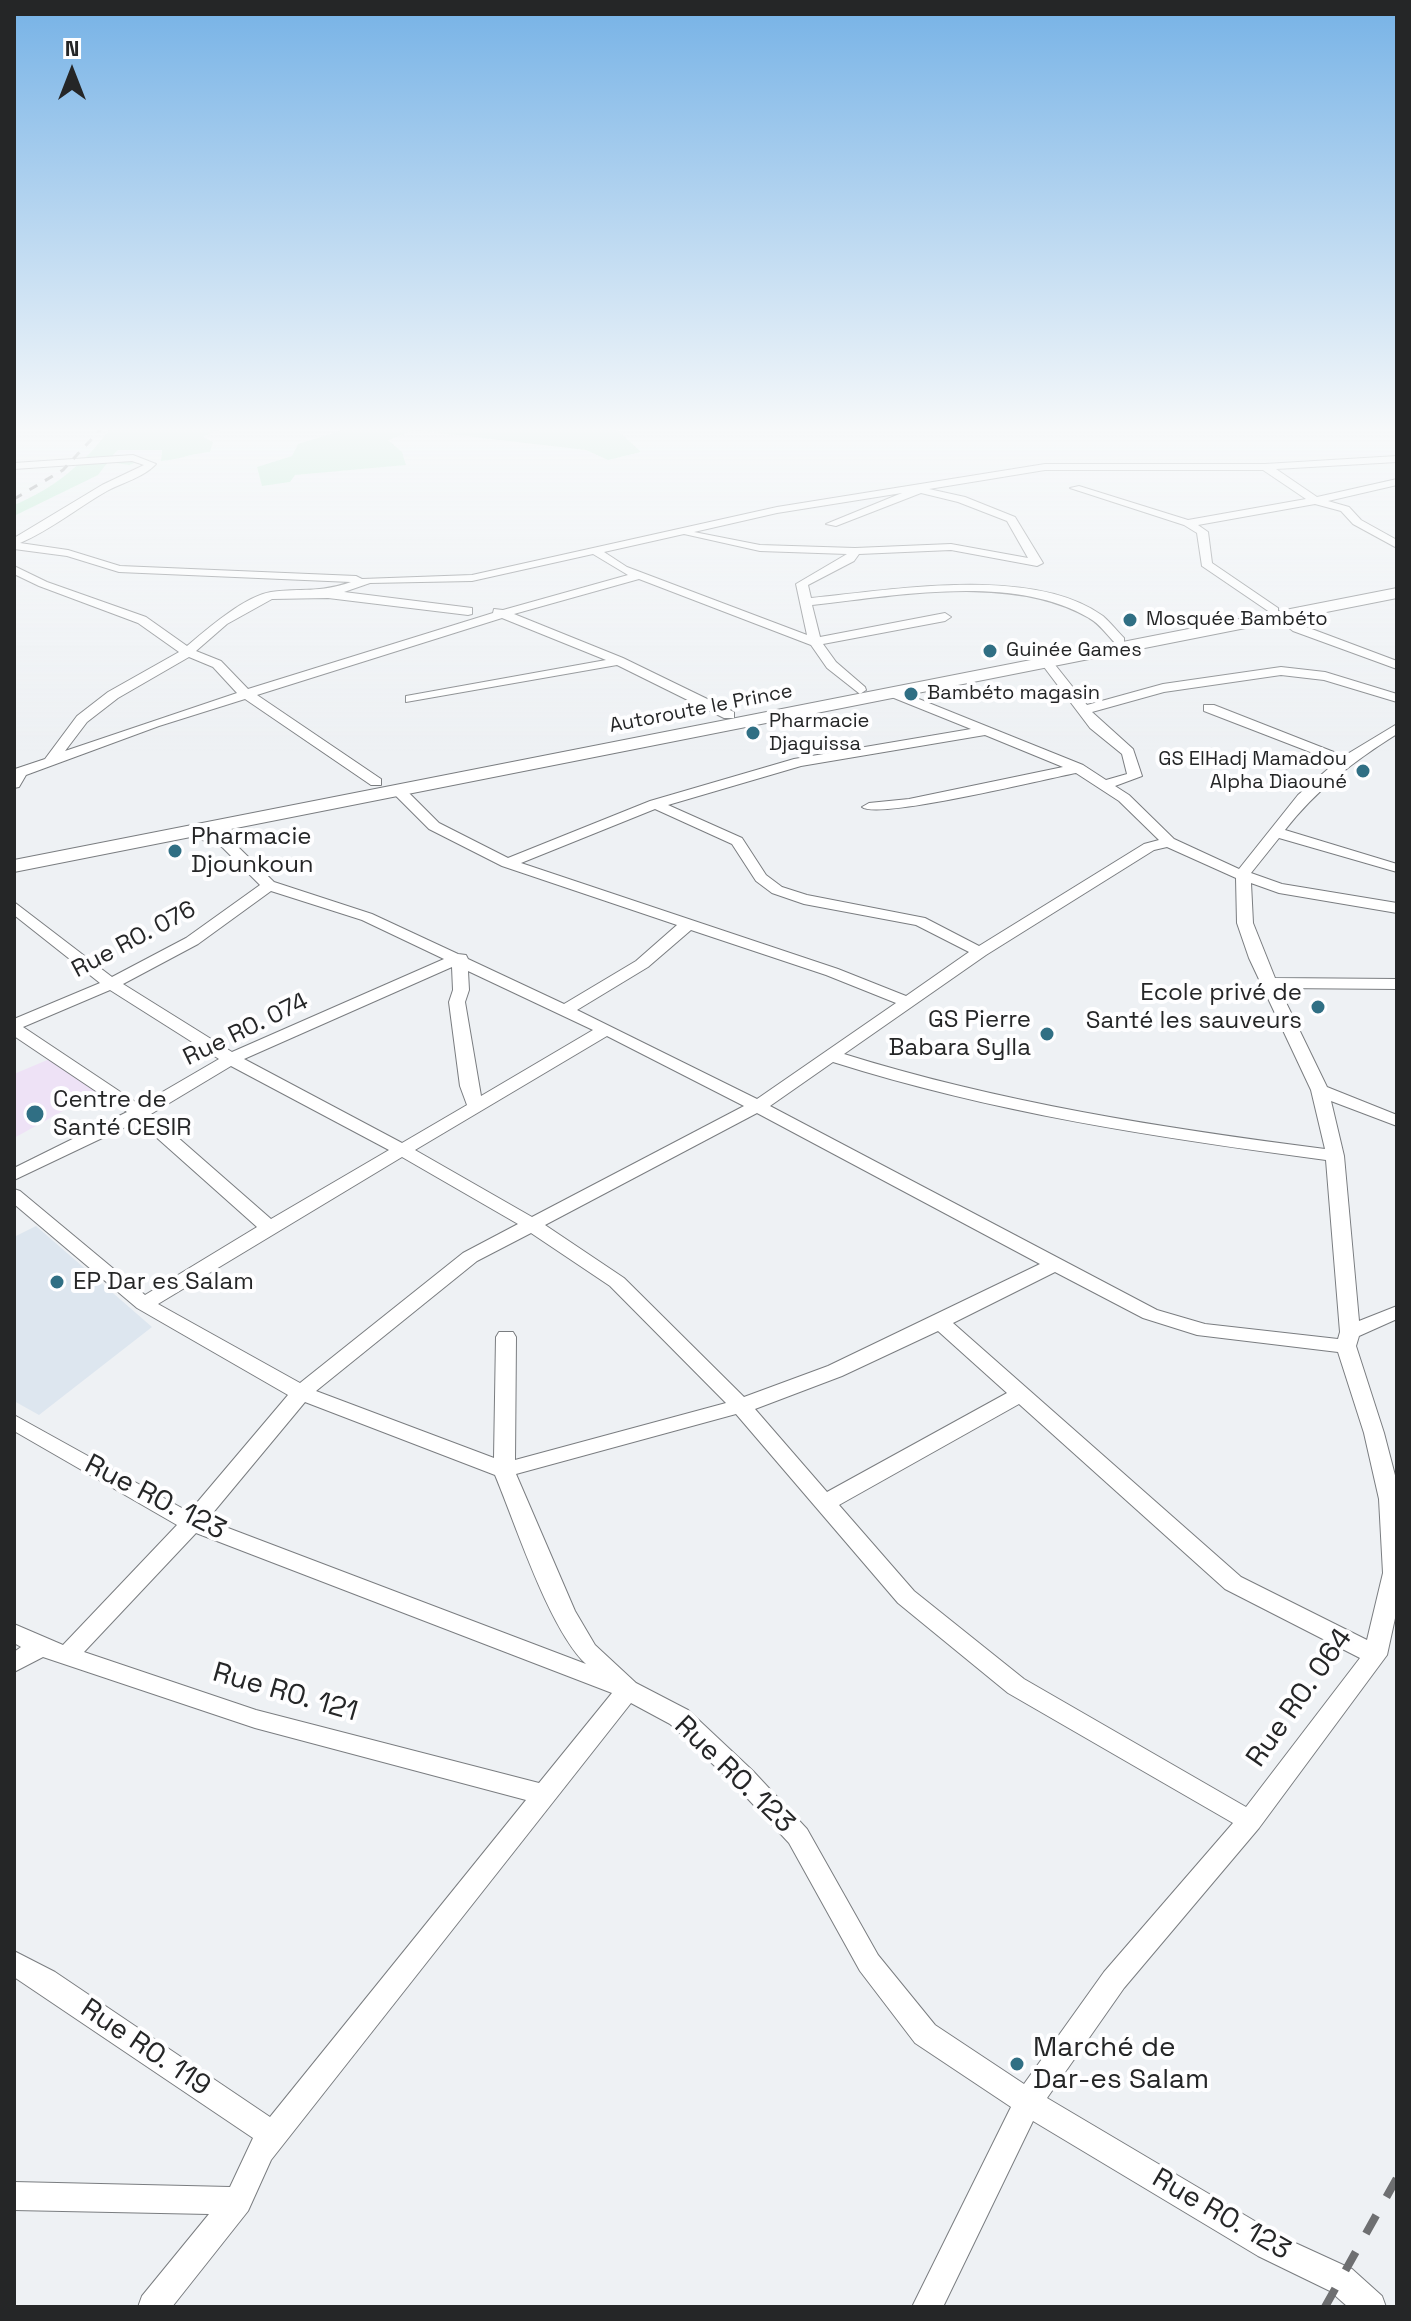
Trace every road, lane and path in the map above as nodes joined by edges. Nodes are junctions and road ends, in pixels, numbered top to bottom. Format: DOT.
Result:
graph roads {
  1 [pos="659,537"];
  2 [pos="707,537"];
  3 [pos="1022,537"];
  4 [pos="1203,537"];
  5 [pos="14,544"];
  6 [pos="855,551"];
  7 [pos="597,552"];
  8 [pos="1037,563"];
  9 [pos="14,569"];
  10 [pos="641,575"];
  11 [pos="369,580"];
  12 [pos="1397,580"];
  13 [pos="1397,587"];
  14 [pos="1019,593"];
  15 [pos="328,594"];
  16 [pos="1397,596"];
  17 [pos="469,601"];
  18 [pos="806,602"];
  19 [pos="498,612"];
  20 [pos="1278,614"];
  21 [pos="945,617"];
  22 [pos="1120,641"];
  23 [pos="813,642"];
  24 [pos="188,652"];
  25 [pos="619,661"];
  26 [pos="1048,664"];
  27 [pos="1397,665"];
  28 [pos="860,690"];
  29 [pos="245,693"];
  30 [pos="894,693"];
  31 [pos="1397,698"];
  32 [pos="411,699"];
  33 [pos="1209,708"];
  34 [pos="1085,710"];
  35 [pos="729,715"];
  36 [pos="1397,728"];
  37 [pos="985,731"];
  38 [pos="1345,761"];
  39 [pos="50,762"];
  40 [pos="1078,768"];
  41 [pos="16,775"];
  42 [pos="376,782"];
  43 [pos="1104,785"];
  44 [pos="398,790"];
  45 [pos="655,804"];
  46 [pos="869,807"];
  47 [pos="191,831"];
  48 [pos="1276,832"];
  49 [pos="1169,842"];
  50 [pos="14,854"];
  51 [pos="507,863"];
  52 [pos="14,866"];
  53 [pos="1397,868"];
  54 [pos="1243,874"];
  55 [pos="269,885"];
  56 [pos="14,907"];
  57 [pos="1397,908"];
  58 [pos="687,925"];
  59 [pos="980,952"];
  60 [pos="460,958"];
  61 [pos="1269,983"];
  62 [pos="111,984"];
  63 [pos="1397,984"];
  64 [pos="908,1002"];
  65 [pos="563,1012"];
  66 [pos="14,1027"];
  67 [pos="604,1031"];
  68 [pos="832,1056"];
  69 [pos="231,1059"];
  70 [pos="1320,1090"];
  71 [pos="759,1105"];
  72 [pos="477,1108"];
  73 [pos="140,1113"];
  74 [pos="1397,1121"];
  75 [pos="404,1151"];
  76 [pos="1335,1156"];
  77 [pos="14,1175"];
  78 [pos="14,1195"];
  79 [pos="529,1223"];
  80 [pos="268,1227"];
  81 [pos="1053,1265"];
  82 [pos="144,1304"];
  83 [pos="1397,1312"];
  84 [pos="940,1322"];
  85 [pos="506,1337"];
  86 [pos="1348,1339"];
  87 [pos="301,1393"];
  88 [pos="1022,1393"];
  89 [pos="741,1406"];
  90 [pos="14,1422"];
  91 [pos="504,1470"];
  92 [pos="823,1504"];
  93 [pos="192,1523"];
  94 [pos="1396,1573"];
  95 [pos="14,1633"];
  96 [pos="41,1647"];
  97 [pos="1375,1655"];
  98 [pos="67,1656"];
  99 [pos="14,1663"];
  100 [pos="628,1690"];
  101 [pos="545,1795"];
  102 [pos="1250,1821"];
  103 [pos="14,1963"];
  104 [pos="1028,2102"];
  105 [pos="273,2135"];
  106 [pos="14,2196"];
  107 [pos="238,2201"];
  108 [pos="153,2307"];
  109 [pos="927,2307"];
  110 [pos="1371,2307"];
  1 -- 7 [label="street"];
  2 -- 6 [label="street"];
  3 -- 8 [label="street"];
  4 -- 20 [label="street"];
  5 -- 11 [label="street"];
  6 -- 8 [label="street"];
  6 -- 18 [label="street"];
  7 -- 10 [label="street"];
  7 -- 17 [label="street"];
  8 -- 14 [label="street"];
  9 -- 24 [label="street"];
  10 -- 19 [label="street"];
  10 -- 23 [label="street"];
  11 -- 15 [label="street"];
  11 -- 17 [label="street"];
  12 -- 20 [label="main road"];
  13 -- 20 [label="main road, Autoroute le Prince"];
  14 -- 18 [label="street"];
  14 -- 22 [label="street"];
  15 -- 17 [label="street"];
  15 -- 24 [label="street"];
  16 -- 20 [label="main road, Autoroute le Prince"];
  17 -- 19 [label="street"];
  17 -- 29 [label="street"];
  18 -- 23 [label="street"];
  19 -- 25 [label="street"];
  20 -- 22 [label="main road, Autoroute le Prince"];
  20 -- 26 [label="main road, Autoroute le Prince"];
  20 -- 27 [label="street"];
  21 -- 23 [label="street"];
  22 -- 28 [label="main road, Autoroute le Prince"];
  23 -- 28 [label="street"];
  24 -- 29 [label="street"];
  24 -- 39 [label="street"];
  25 -- 32 [label="street"];
  25 -- 35 [label="street"];
  26 -- 30 [label="main road, Autoroute le Prince"];
  26 -- 34 [label="street"];
  28 -- 35 [label="main road, Autoroute le Prince"];
  29 -- 39 [label="street"];
  29 -- 42 [label="street"];
  30 -- 37 [label="street"];
  30 -- 44 [label="main road, Autoroute le Prince"];
  31 -- 34 [label="street"];
  33 -- 38 [label="street"];
  34 -- 43 [label="street"];
  35 -- 42 [label="main road, Autoroute le Prince"];
  36 -- 38 [label="street"];
  37 -- 40 [label="street"];
  37 -- 45 [label="street"];
  38 -- 48 [label="street"];
  39 -- 41 [label="street"];
  40 -- 43 [label="street"];
  40 -- 46 [label="street"];
  42 -- 50 [label="main road, Autoroute le Prince"];
  43 -- 49 [label="street"];
  44 -- 47 [label="main road, Autoroute le Prince"];
  44 -- 51 [label="street"];
  45 -- 51 [label="street"];
  45 -- 59 [label="street"];
  47 -- 52 [label="main road, Autoroute le Prince"];
  47 -- 55 [label="street"];
  48 -- 53 [label="street"];
  48 -- 54 [label="street"];
  49 -- 54 [label="street"];
  49 -- 59 [label="street"];
  51 -- 58 [label="street"];
  54 -- 57 [label="street"];
  54 -- 61 [label="street, Rue RO. 064"];
  55 -- 60 [label="street"];
  55 -- 62 [label="street, Rue RO. 076"];
  56 -- 62 [label="street"];
  58 -- 64 [label="street"];
  58 -- 65 [label="street"];
  59 -- 64 [label="street"];
  60 -- 65 [label="street"];
  60 -- 69 [label="street, Rue RO. 074"];
  60 -- 72 [label="street"];
  61 -- 63 [label="street"];
  61 -- 70 [label="street, Rue RO. 064"];
  62 -- 66 [label="street, Rue RO. 076"];
  62 -- 69 [label="street"];
  64 -- 68 [label="street"];
  65 -- 67 [label="street"];
  66 -- 73 [label="street"];
  67 -- 71 [label="street"];
  67 -- 72 [label="street"];
  68 -- 71 [label="street"];
  68 -- 76 [label="street"];
  69 -- 73 [label="street, Rue RO. 074"];
  69 -- 75 [label="street"];
  70 -- 74 [label="street"];
  70 -- 76 [label="street, Rue RO. 064"];
  71 -- 79 [label="street"];
  71 -- 81 [label="street"];
  72 -- 75 [label="street"];
  73 -- 77 [label="street, Rue RO. 074"];
  73 -- 80 [label="street"];
  75 -- 79 [label="street"];
  75 -- 80 [label="street"];
  76 -- 86 [label="street, Rue RO. 064"];
  78 -- 82 [label="street"];
  79 -- 87 [label="street"];
  79 -- 89 [label="street"];
  80 -- 82 [label="street"];
  81 -- 84 [label="street"];
  81 -- 86 [label="street"];
  82 -- 87 [label="street"];
  83 -- 86 [label="street"];
  84 -- 88 [label="street"];
  84 -- 89 [label="street"];
  85 -- 91 [label="street"];
  86 -- 94 [label="street, Rue RO. 064"];
  87 -- 91 [label="street"];
  87 -- 93 [label="street"];
  88 -- 92 [label="street"];
  88 -- 97 [label="street"];
  89 -- 91 [label="street"];
  89 -- 92 [label="street"];
  90 -- 93 [label="street, Rue RO. 123"];
  91 -- 100 [label="street"];
  92 -- 102 [label="street"];
  93 -- 98 [label="street"];
  93 -- 100 [label="street, Rue RO. 123"];
  94 -- 97 [label="street, Rue RO. 064"];
  95 -- 96 [label="street, Rue RO. 121"];
  96 -- 98 [label="street, Rue RO. 121"];
  96 -- 99 [label="street"];
  97 -- 102 [label="street, Rue RO. 064"];
  98 -- 101 [label="street, Rue RO. 121"];
  100 -- 101 [label="street"];
  100 -- 104 [label="street, Rue RO. 123"];
  101 -- 105 [label="street"];
  102 -- 104 [label="street, Rue RO. 064"];
  103 -- 105 [label="street, Rue RO. 119"];
  104 -- 109 [label="street, Rue RO. 064"];
  104 -- 110 [label="street, Rue RO. 123"];
  105 -- 107 [label="street"];
  106 -- 107 [label="street"];
  107 -- 108 [label="street"];
}
